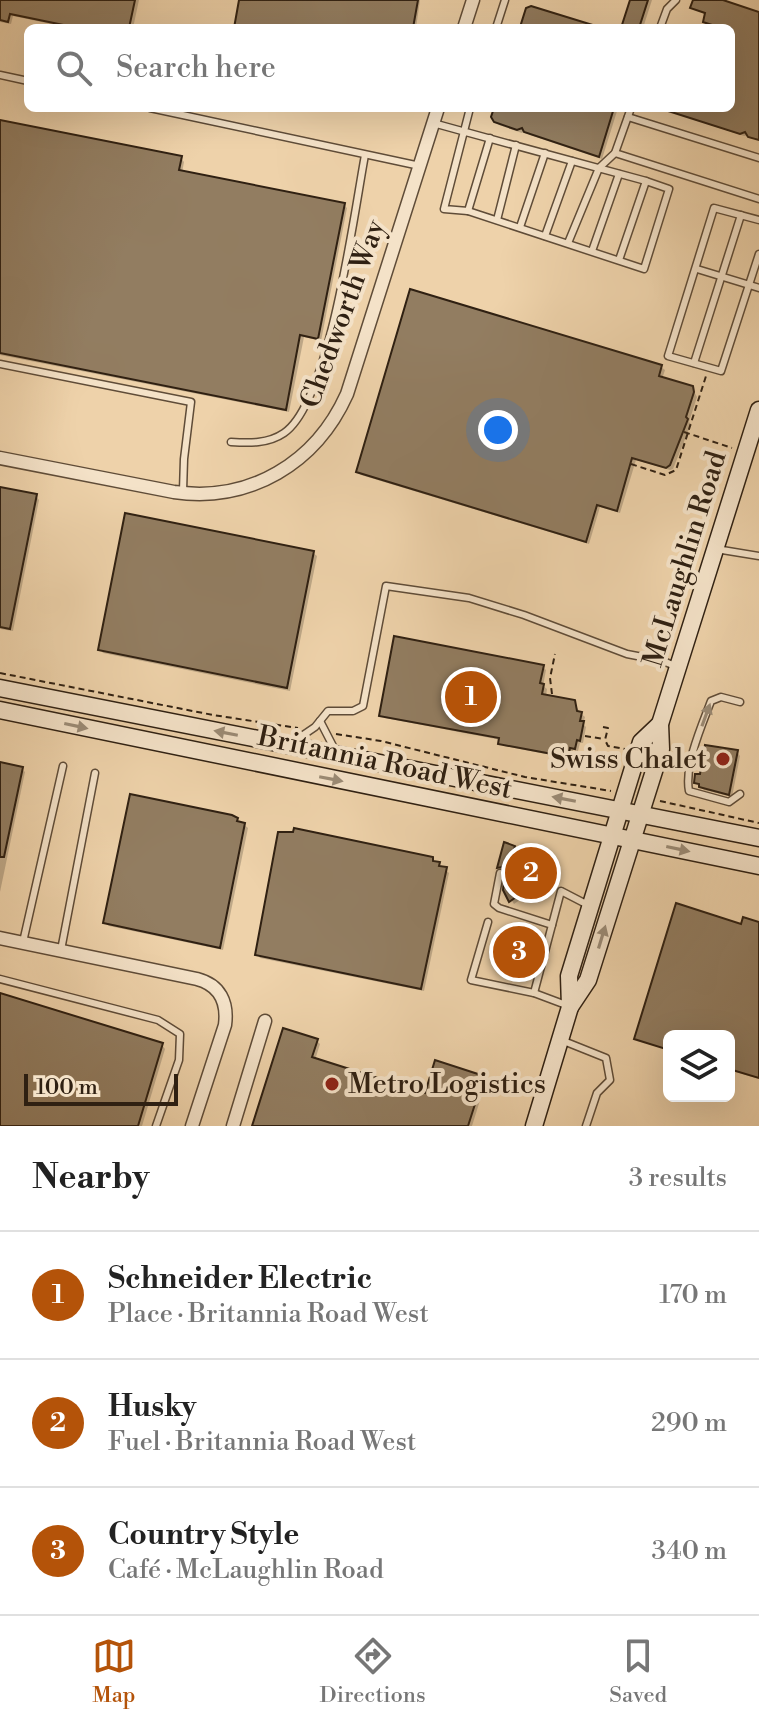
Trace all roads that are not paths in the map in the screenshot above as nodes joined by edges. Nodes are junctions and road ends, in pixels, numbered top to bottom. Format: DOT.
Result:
graph roads {
  1 [pos="473,0"];
  2 [pos="505,0"];
  3 [pos="676,0"];
  4 [pos="465,24"];
  5 [pos="497,24"];
  6 [pos="661,24"];
  7 [pos="0,75"];
  8 [pos="24,80"];
  9 [pos="168,112"];
  10 [pos="437,112"];
  11 [pos="469,112"];
  12 [pos="630,112"];
  13 [pos="628,117"];
  14 [pos="433,123"];
  15 [pos="462,131"];
  16 [pos="490,138"];
  17 [pos="516,145"];
  18 [pos="545,153"];
  19 [pos="615,153"];
  20 [pos="365,155"];
  21 [pos="759,158"];
  22 [pos="572,161"];
  23 [pos="420,166"];
  24 [pos="599,168"];
  25 [pos="619,174"];
  26 [pos="646,181"];
  27 [pos="759,199"];
  28 [pos="468,211"];
  29 [pos="741,215"];
  30 [pos="497,220"];
  31 [pos="759,220"];
  32 [pos="520,227"];
  33 [pos="545,236"];
  34 [pos="568,243"];
  35 [pos="592,251"];
  36 [pos="759,254"];
  37 [pos="619,260"];
  38 [pos="697,269"];
  39 [pos="723,277"];
  40 [pos="749,284"];
  41 [pos="759,288"];
  42 [pos="694,363"];
  43 [pos="0,364"];
  44 [pos="759,410"];
  45 [pos="231,442"];
  46 [pos="0,458"];
  47 [pos="183,493"];
  48 [pos="716,549"];
  49 [pos="759,556"];
  50 [pos="678,667"];
  51 [pos="0,688"];
  52 [pos="327,699"];
  53 [pos="740,702"];
  54 [pos="0,710"];
  55 [pos="328,711"];
  56 [pos="320,721"];
  57 [pos="660,724"];
  58 [pos="288,745"];
  59 [pos="338,755"];
  60 [pos="63,766"];
  61 [pos="95,773"];
  62 [pos="740,794"];
  63 [pos="620,810"];
  64 [pos="640,814"];
  65 [pos="612,835"];
  66 [pos="759,838"];
  67 [pos="632,840"];
  68 [pos="759,866"];
  69 [pos="500,873"];
  70 [pos="590,906"];
  71 [pos="488,922"];
  72 [pos="552,925"];
  73 [pos="0,938"];
  74 [pos="22,942"];
  75 [pos="61,950"];
  76 [pos="0,979"];
  77 [pos="534,993"];
  78 [pos="570,1007"];
  79 [pos="265,1021"];
  80 [pos="561,1040"];
  81 [pos="156,1126"];
  82 [pos="192,1126"];
  83 [pos="233,1126"];
  84 [pos="534,1126"];
  85 [pos="586,1126"];
  1 -- 4 [label="street"];
  2 -- 5 [label="lane"];
  3 -- 6 [label="lane"];
  7 -- 8 [label="lane"];
  9 -- 20 [label="lane"];
  10 -- 14 [label="street, Chedworth Way"];
  11 -- 15 [label="lane"];
  12 -- 13 [label="lane"];
  13 -- 19 [label="lane"];
  13 -- 21 [label="lane"];
  14 -- 15 [label="lane"];
  14 -- 23 [label="street, Chedworth Way"];
  15 -- 16 [label="lane"];
  15 -- 28 [label="lane"];
  16 -- 17 [label="lane"];
  16 -- 28 [label="lane"];
  17 -- 18 [label="lane"];
  17 -- 30 [label="lane"];
  18 -- 22 [label="lane"];
  18 -- 32 [label="lane"];
  19 -- 24 [label="lane"];
  19 -- 27 [label="lane"];
  20 -- 23 [label="lane"];
  20 -- 45 [label="lane"];
  22 -- 24 [label="lane"];
  22 -- 33 [label="lane"];
  23 -- 47 [label="street, Chedworth Way"];
  24 -- 25 [label="lane"];
  24 -- 34 [label="lane"];
  25 -- 26 [label="lane"];
  25 -- 35 [label="lane"];
  26 -- 37 [label="lane"];
  26 -- 37 [label="lane"];
  28 -- 30 [label="lane"];
  29 -- 31 [label="lane"];
  29 -- 38 [label="lane"];
  29 -- 39 [label="lane"];
  30 -- 32 [label="lane"];
  32 -- 33 [label="lane"];
  33 -- 34 [label="lane"];
  34 -- 35 [label="lane"];
  35 -- 37 [label="lane"];
  36 -- 40 [label="lane"];
  38 -- 39 [label="lane"];
  38 -- 42 [label="lane"];
  39 -- 40 [label="lane"];
  39 -- 42 [label="lane"];
  40 -- 41 [label="lane"];
  40 -- 42 [label="lane"];
  43 -- 47 [label="lane"];
  44 -- 48 [label="main road, McLaughlin Road"];
  46 -- 47 [label="street, Chedworth Way"];
  48 -- 49 [label="lane"];
  48 -- 50 [label="main road, McLaughlin Road"];
  50 -- 55 [label="lane"];
  50 -- 57 [label="main road, McLaughlin Road"];
  58 -- 51 [label="main road, Britannia Road West, one-way"];
  52 -- 55 [label="lane"];
  62 -- 53 [label="lane, one-way"];
  54 -- 65 [label="main road, Britannia Road West, one-way"];
  55 -- 56 [label="lane"];
  56 -- 58 [label="lane"];
  56 -- 59 [label="lane"];
  57 -- 63 [label="main road, McLaughlin Road"];
  57 -- 64 [label="main road, McLaughlin Road"];
  58 -- 59 [label="main road, Britannia Road West"];
  63 -- 59 [label="main road, Britannia Road West, one-way"];
  60 -- 74 [label="lane"];
  61 -- 75 [label="lane"];
  63 -- 64 [label="main road, Britannia Road West"];
  63 -- 65 [label="main road, McLaughlin Road"];
  64 -- 66 [label="main road, Britannia Road West"];
  64 -- 67 [label="main road, McLaughlin Road"];
  65 -- 67 [label="main road, Britannia Road West"];
  65 -- 70 [label="main road, McLaughlin Road"];
  67 -- 68 [label="main road, Britannia Road West, one-way"];
  78 -- 67 [label="main road, McLaughlin Road, one-way"];
  69 -- 72 [label="lane"];
  70 -- 72 [label="lane"];
  70 -- 78 [label="main road, McLaughlin Road"];
  71 -- 77 [label="lane"];
  72 -- 77 [label="lane"];
  73 -- 74 [label="street"];
  74 -- 75 [label="street"];
  75 -- 82 [label="street"];
  76 -- 81 [label="lane"];
  77 -- 78 [label="lane"];
  78 -- 80 [label="main road, McLaughlin Road"];
  79 -- 83 [label="street"];
  80 -- 84 [label="main road, McLaughlin Road"];
  80 -- 85 [label="lane"];
}
